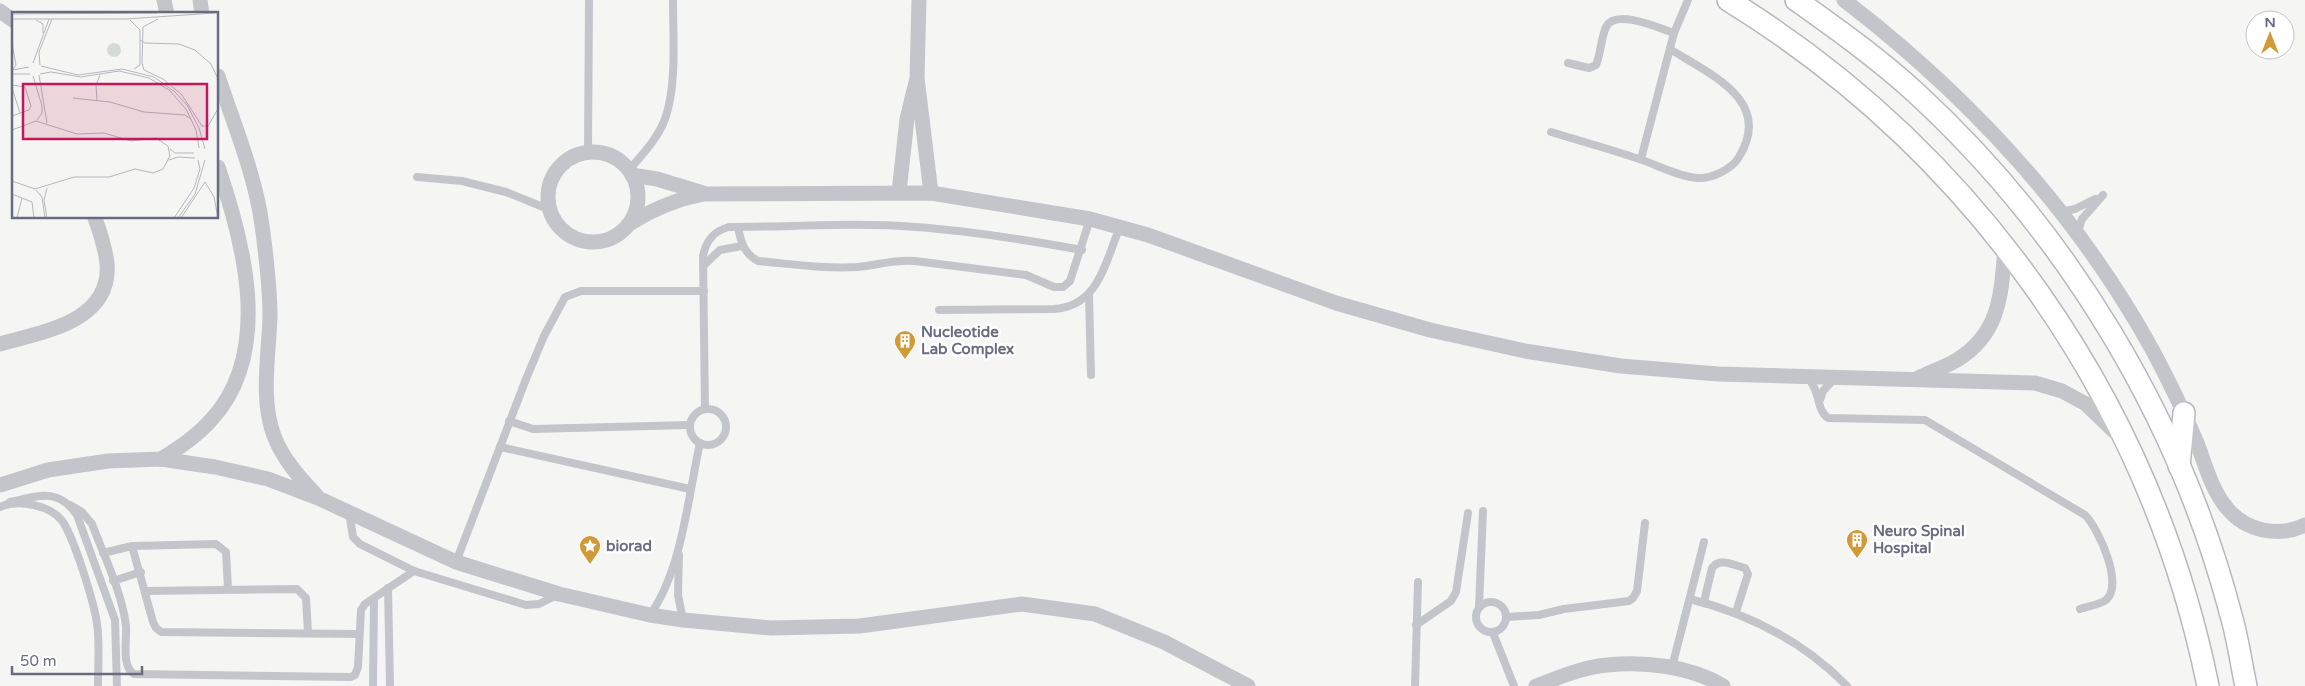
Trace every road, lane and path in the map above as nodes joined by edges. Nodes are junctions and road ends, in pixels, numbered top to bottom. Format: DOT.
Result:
graph roads {
  1 [pos="589,0"];
  2 [pos="673,0"];
  3 [pos="1688,0"];
  4 [pos="1728,0"];
  5 [pos="1796,0"];
  6 [pos="1844,0"];
  7 [pos="918,3"];
  8 [pos="0,11"];
  9 [pos="12,20"];
  10 [pos="1674,33"];
  11 [pos="1670,49"];
  12 [pos="1568,63"];
  13 [pos="917,78"];
  14 [pos="219,79"];
  15 [pos="1551,132"];
  16 [pos="588,152"];
  17 [pos="1640,159"];
  18 [pos="219,170"];
  19 [pos="631,172"];
  20 [pos="417,177"];
  21 [pos="898,192"];
  22 [pos="931,193"];
  23 [pos="704,194"];
  24 [pos="548,209"];
  25 [pos="2060,212"];
  26 [pos="95,219"];
  27 [pos="1090,219"];
  28 [pos="631,223"];
  29 [pos="1120,227"];
  30 [pos="738,228"];
  31 [pos="2078,234"];
  32 [pos="742,246"];
  33 [pos="2005,248"];
  34 [pos="1082,250"];
  35 [pos="704,265"];
  36 [pos="704,291"];
  37 [pos="1089,295"];
  38 [pos="939,310"];
  39 [pos="0,344"];
  40 [pos="1091,375"];
  41 [pos="1807,377"];
  42 [pos="1836,378"];
  43 [pos="1915,380"];
  44 [pos="1820,400"];
  45 [pos="705,409"];
  46 [pos="2184,413"];
  47 [pos="509,421"];
  48 [pos="690,425"];
  49 [pos="2126,442"];
  50 [pos="700,443"];
  51 [pos="500,447"];
  52 [pos="161,460"];
  53 [pos="2179,466"];
  54 [pos="0,485"];
  55 [pos="690,489"];
  56 [pos="318,498"];
  57 [pos="10,502"];
  58 [pos="70,505"];
  59 [pos="0,507"];
  60 [pos="348,510"];
  61 [pos="1482,511"];
  62 [pos="1468,513"];
  63 [pos="1645,523"];
  64 [pos="2305,525"];
  65 [pos="1704,542"];
  66 [pos="679,543"];
  67 [pos="132,546"];
  68 [pos="103,553"];
  69 [pos="456,562"];
  70 [pos="414,571"];
  71 [pos="141,572"];
  72 [pos="113,581"];
  73 [pos="1418,582"];
  74 [pos="228,588"];
  75 [pos="388,588"];
  76 [pos="145,590"];
  77 [pos="559,594"];
  78 [pos="374,598"];
  79 [pos="1690,599"];
  80 [pos="1704,602"];
  81 [pos="1479,607"];
  82 [pos="2080,609"];
  83 [pos="1736,612"];
  84 [pos="650,615"];
  85 [pos="1506,617"];
  86 [pos="682,620"];
  87 [pos="1416,625"];
  88 [pos="308,633"];
  89 [pos="1493,633"];
  90 [pos="359,634"];
  91 [pos="1672,667"];
  92 [pos="390,685"];
  93 [pos="98,686"];
  94 [pos="117,686"];
  95 [pos="373,686"];
  96 [pos="1248,686"];
  97 [pos="1415,686"];
  98 [pos="1514,686"];
  99 [pos="1536,686"];
  100 [pos="1723,686"];
  101 [pos="1847,686"];
  102 [pos="2208,686"];
  103 [pos="2246,686"];
  1 -- 16 [label="lane"];
  2 -- 19 [label="lane"];
  3 -- 10 [label="lane"];
  4 -- 33 [label="street"];
  5 -- 53 [label="street"];
  6 -- 25 [label="street"];
  7 -- 13 [label="street"];
  8 -- 9 [label="street"];
  10 -- 11 [label="lane"];
  10 -- 12 [label="lane"];
  11 -- 17 [label="lane"];
  11 -- 17 [label="lane"];
  13 -- 21 [label="street"];
  13 -- 22 [label="street"];
  14 -- 56 [label="street"];
  15 -- 17 [label="lane"];
  16 -- 19 [label="street"];
  16 -- 24 [label="street"];
  18 -- 52 [label="street"];
  19 -- 23 [label="street"];
  19 -- 28 [label="street"];
  20 -- 24 [label="lane"];
  21 -- 22 [label="street"];
  21 -- 23 [label="street"];
  22 -- 27 [label="street"];
  23 -- 28 [label="street"];
  24 -- 28 [label="street"];
  25 -- 31 [label="street"];
  25 -- 31 [label="lane"];
  26 -- 39 [label="street"];
  27 -- 29 [label="street"];
  27 -- 34 [label="lane"];
  29 -- 37 [label="lane"];
  29 -- 41 [label="street"];
  30 -- 32 [label="lane"];
  30 -- 34 [label="lane"];
  30 -- 35 [label="lane"];
  31 -- 46 [label="street"];
  32 -- 34 [label="lane"];
  32 -- 35 [label="lane"];
  33 -- 43 [label="street"];
  33 -- 49 [label="street"];
  35 -- 36 [label="lane"];
  36 -- 45 [label="lane"];
  36 -- 47 [label="lane"];
  37 -- 38 [label="lane"];
  37 -- 40 [label="lane"];
  41 -- 42 [label="street"];
  41 -- 44 [label="lane"];
  42 -- 43 [label="street"];
  42 -- 44 [label="lane"];
  43 -- 49 [label="street"];
  44 -- 82 [label="lane"];
  45 -- 48 [label="lane"];
  45 -- 50 [label="lane"];
  46 -- 53 [label="street"];
  46 -- 64 [label="street"];
  47 -- 48 [label="lane"];
  47 -- 51 [label="lane"];
  48 -- 50 [label="lane"];
  49 -- 102 [label="street"];
  50 -- 55 [label="lane"];
  51 -- 55 [label="lane"];
  51 -- 69 [label="lane"];
  52 -- 54 [label="street"];
  52 -- 56 [label="street"];
  53 -- 103 [label="street"];
  55 -- 66 [label="lane"];
  56 -- 60 [label="street"];
  57 -- 58 [label="lane"];
  57 -- 59 [label="lane"];
  57 -- 93 [label="lane"];
  58 -- 68 [label="lane"];
  58 -- 94 [label="lane"];
  60 -- 69 [label="street"];
  60 -- 70 [label="lane"];
  61 -- 81 [label="lane"];
  62 -- 87 [label="lane"];
  63 -- 85 [label="lane"];
  65 -- 79 [label="lane"];
  66 -- 84 [label="lane"];
  66 -- 86 [label="lane"];
  67 -- 68 [label="lane"];
  67 -- 71 [label="lane"];
  67 -- 74 [label="lane"];
  68 -- 72 [label="lane"];
  69 -- 77 [label="street"];
  70 -- 75 [label="lane"];
  70 -- 77 [label="lane"];
  71 -- 72 [label="lane"];
  71 -- 76 [label="lane"];
  72 -- 90 [label="lane"];
  73 -- 87 [label="lane"];
  74 -- 76 [label="lane"];
  74 -- 88 [label="lane"];
  75 -- 78 [label="lane"];
  75 -- 92 [label="lane"];
  76 -- 88 [label="lane"];
  77 -- 84 [label="street"];
  78 -- 90 [label="lane"];
  78 -- 95 [label="lane"];
  79 -- 80 [label="lane"];
  79 -- 91 [label="lane"];
  80 -- 83 [label="lane"];
  80 -- 83 [label="lane"];
  81 -- 85 [label="lane"];
  81 -- 89 [label="lane"];
  83 -- 101 [label="lane"];
  84 -- 86 [label="street"];
  85 -- 89 [label="lane"];
  86 -- 96 [label="street"];
  87 -- 97 [label="lane"];
  88 -- 90 [label="lane"];
  89 -- 98 [label="lane"];
  91 -- 99 [label="street"];
  91 -- 100 [label="street"];
}
